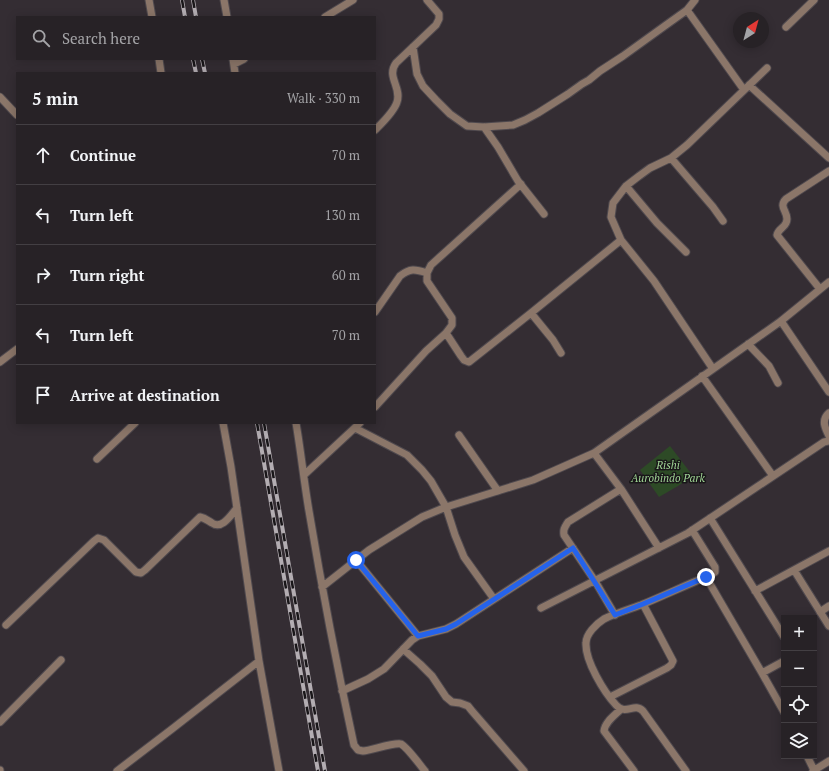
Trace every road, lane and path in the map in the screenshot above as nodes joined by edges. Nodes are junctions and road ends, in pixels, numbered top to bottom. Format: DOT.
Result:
graph roads {
  1 [pos="149,0"];
  2 [pos="224,0"];
  3 [pos="353,0"];
  4 [pos="427,0"];
  5 [pos="695,0"];
  6 [pos="814,0"];
  7 [pos="687,10"];
  8 [pos="152,16"];
  9 [pos="227,16"];
  10 [pos="327,16"];
  11 [pos="786,27"];
  12 [pos="413,47"];
  13 [pos="159,60"];
  14 [pos="234,61"];
  15 [pos="767,68"];
  16 [pos="161,72"];
  17 [pos="236,72"];
  18 [pos="747,87"];
  19 [pos="0,97"];
  20 [pos="16,115"];
  21 [pos="484,127"];
  22 [pos="376,129"];
  23 [pos="671,158"];
  24 [pos="829,158"];
  25 [pos="829,171"];
  26 [pos="521,184"];
  27 [pos="626,186"];
  28 [pos="544,214"];
  29 [pos="723,221"];
  30 [pos="621,240"];
  31 [pos="686,252"];
  32 [pos="427,273"];
  33 [pos="829,282"];
  34 [pos="820,289"];
  35 [pos="376,311"];
  36 [pos="532,313"];
  37 [pos="780,321"];
  38 [pos="446,334"];
  39 [pos="748,344"];
  40 [pos="16,350"];
  41 [pos="561,353"];
  42 [pos="0,362"];
  43 [pos="713,369"];
  44 [pos="702,376"];
  45 [pos="778,383"];
  46 [pos="828,388"];
  47 [pos="376,406"];
  48 [pos="829,413"];
  49 [pos="133,424"];
  50 [pos="223,424"];
  51 [pos="296,424"];
  52 [pos="358,426"];
  53 [pos="459,435"];
  54 [pos="829,436"];
  55 [pos="829,441"];
  56 [pos="594,453"];
  57 [pos="97,459"];
  58 [pos="304,475"];
  59 [pos="773,476"];
  60 [pos="621,489"];
  61 [pos="498,491"];
  62 [pos="446,507"];
  63 [pos="237,508"];
  64 [pos="710,518"];
  65 [pos="692,530"];
  66 [pos="573,548"];
  67 [pos="658,548"];
  68 [pos="829,551"];
  69 [pos="356,560"];
  70 [pos="794,570"];
  71 [pos="706,577"];
  72 [pos="594,581"];
  73 [pos="322,587"];
  74 [pos="756,591"];
  75 [pos="494,599"];
  76 [pos="643,604"];
  77 [pos="829,606"];
  78 [pos="541,608"];
  79 [pos="820,612"];
  80 [pos="615,615"];
  81 [pos="6,624"];
  82 [pos="829,626"];
  83 [pos="781,632"];
  84 [pos="418,636"];
  85 [pos="403,649"];
  86 [pos="61,660"];
  87 [pos="259,661"];
  88 [pos="781,663"];
  89 [pos="762,673"];
  90 [pos="342,691"];
  91 [pos="610,697"];
  92 [pos="781,707"];
  93 [pos="621,709"];
  94 [pos="0,722"];
  95 [pos="808,759"];
  96 [pos="829,761"];
  97 [pos="814,770"];
  98 [pos="117,771"];
  99 [pos="279,771"];
  100 [pos="425,771"];
  101 [pos="524,771"];
  102 [pos="634,771"];
  103 [pos="686,771"];
  1 -- 8 [label="street"];
  2 -- 9 [label="street"];
  3 -- 10 [label="street"];
  4 -- 12 [label="street"];
  5 -- 7 [label="street"];
  6 -- 11 [label="street"];
  7 -- 18 [label="street"];
  7 -- 21 [label="street"];
  12 -- 21 [label="street"];
  12 -- 22 [label="street"];
  13 -- 16 [label="street"];
  14 -- 17 [label="street"];
  15 -- 18 [label="street"];
  18 -- 23 [label="street"];
  18 -- 24 [label="street"];
  19 -- 20 [label="street"];
  21 -- 26 [label="street"];
  23 -- 27 [label="street"];
  23 -- 29 [label="street"];
  25 -- 34 [label="street"];
  26 -- 28 [label="street"];
  26 -- 32 [label="street"];
  27 -- 30 [label="street"];
  27 -- 31 [label="street"];
  30 -- 36 [label="street"];
  30 -- 43 [label="street"];
  32 -- 35 [label="street"];
  32 -- 38 [label="street"];
  33 -- 34 [label="street"];
  34 -- 37 [label="street"];
  36 -- 38 [label="street"];
  36 -- 41 [label="street"];
  37 -- 39 [label="street"];
  37 -- 46 [label="street"];
  38 -- 47 [label="street"];
  39 -- 43 [label="street"];
  39 -- 45 [label="street"];
  40 -- 42 [label="street"];
  43 -- 44 [label="street"];
  44 -- 56 [label="street"];
  44 -- 59 [label="street"];
  48 -- 54 [label="street"];
  49 -- 57 [label="street"];
  50 -- 63 [label="street"];
  51 -- 58 [label="street"];
  52 -- 58 [label="street"];
  52 -- 62 [label="street"];
  53 -- 61 [label="street"];
  55 -- 59 [label="street"];
  56 -- 60 [label="street"];
  56 -- 61 [label="street"];
  58 -- 73 [label="street"];
  59 -- 64 [label="street"];
  60 -- 66 [label="street"];
  60 -- 67 [label="street"];
  61 -- 62 [label="street"];
  62 -- 69 [label="street"];
  62 -- 75 [label="street"];
  63 -- 81 [label="street"];
  63 -- 87 [label="street"];
  64 -- 65 [label="street"];
  64 -- 74 [label="street"];
  65 -- 67 [label="street"];
  65 -- 71 [label="street"];
  66 -- 72 [label="street"];
  66 -- 75 [label="street"];
  67 -- 72 [label="street"];
  68 -- 70 [label="street"];
  69 -- 73 [label="street"];
  69 -- 84 [label="street"];
  70 -- 74 [label="street"];
  70 -- 79 [label="street"];
  71 -- 76 [label="street"];
  71 -- 89 [label="street"];
  72 -- 78 [label="street"];
  72 -- 80 [label="street"];
  73 -- 90 [label="street"];
  74 -- 83 [label="street"];
  75 -- 84 [label="street"];
  76 -- 80 [label="street"];
  76 -- 91 [label="street"];
  77 -- 79 [label="street"];
  79 -- 82 [label="street"];
  80 -- 91 [label="street"];
  84 -- 85 [label="street"];
  85 -- 90 [label="street"];
  85 -- 101 [label="street"];
  86 -- 94 [label="street"];
  87 -- 98 [label="street"];
  87 -- 99 [label="street"];
  88 -- 89 [label="street"];
  89 -- 92 [label="street"];
  90 -- 100 [label="street"];
  91 -- 93 [label="street"];
  93 -- 102 [label="street"];
  93 -- 103 [label="street"];
  95 -- 97 [label="street"];
  96 -- 97 [label="street"];
}
